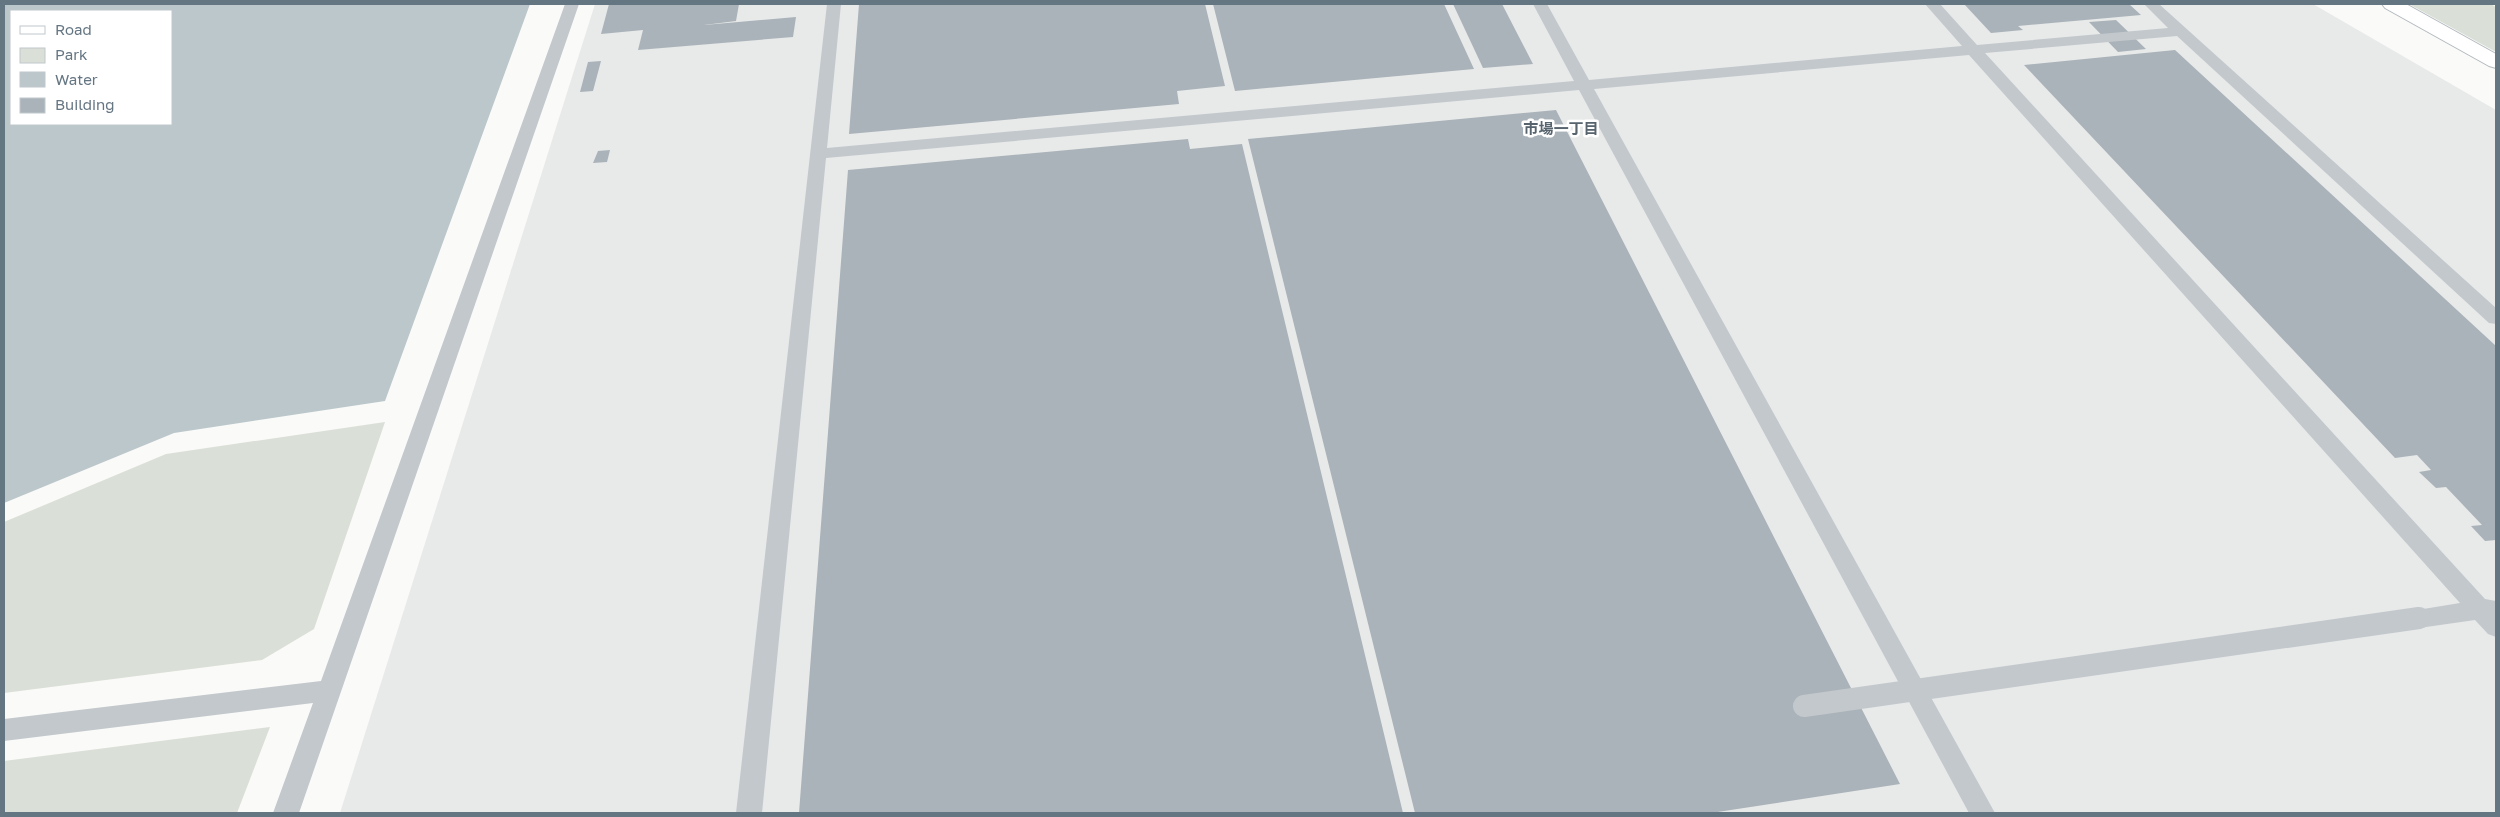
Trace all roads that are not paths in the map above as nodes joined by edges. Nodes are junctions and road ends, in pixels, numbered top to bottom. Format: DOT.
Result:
graph roads {
  1 [pos="572,4"];
  2 [pos="834,4"];
  3 [pos="1540,4"];
  4 [pos="1932,4"];
  5 [pos="2151,4"];
  6 [pos="2392,4"];
  7 [pos="2181,31"];
  8 [pos="1972,49"];
  9 [pos="2496,62"];
  10 [pos="1584,85"];
  11 [pos="818,154"];
  12 [pos="2496,318"];
  13 [pos="2488,608"];
  14 [pos="2496,627"];
  15 [pos="328,691"];
  16 [pos="1804,706"];
  17 [pos="4,730"];
  18 [pos="286,813"];
  19 [pos="749,813"];
  20 [pos="1982,813"];
  1 -- 15 [label="lane"];
  2 -- 11 [label="lane"];
  3 -- 10 [label="lane"];
  4 -- 8 [label="lane"];
  5 -- 7 [label="lane"];
  6 -- 9 [label="street"];
  7 -- 8 [label="lane"];
  7 -- 12 [label="lane"];
  8 -- 10 [label="lane"];
  8 -- 13 [label="lane"];
  10 -- 11 [label="lane"];
  10 -- 20 [label="lane"];
  11 -- 19 [label="lane"];
  13 -- 14 [label="lane"];
  13 -- 16 [label="lane, bridge"];
  15 -- 17 [label="lane"];
  15 -- 18 [label="lane"];
}
